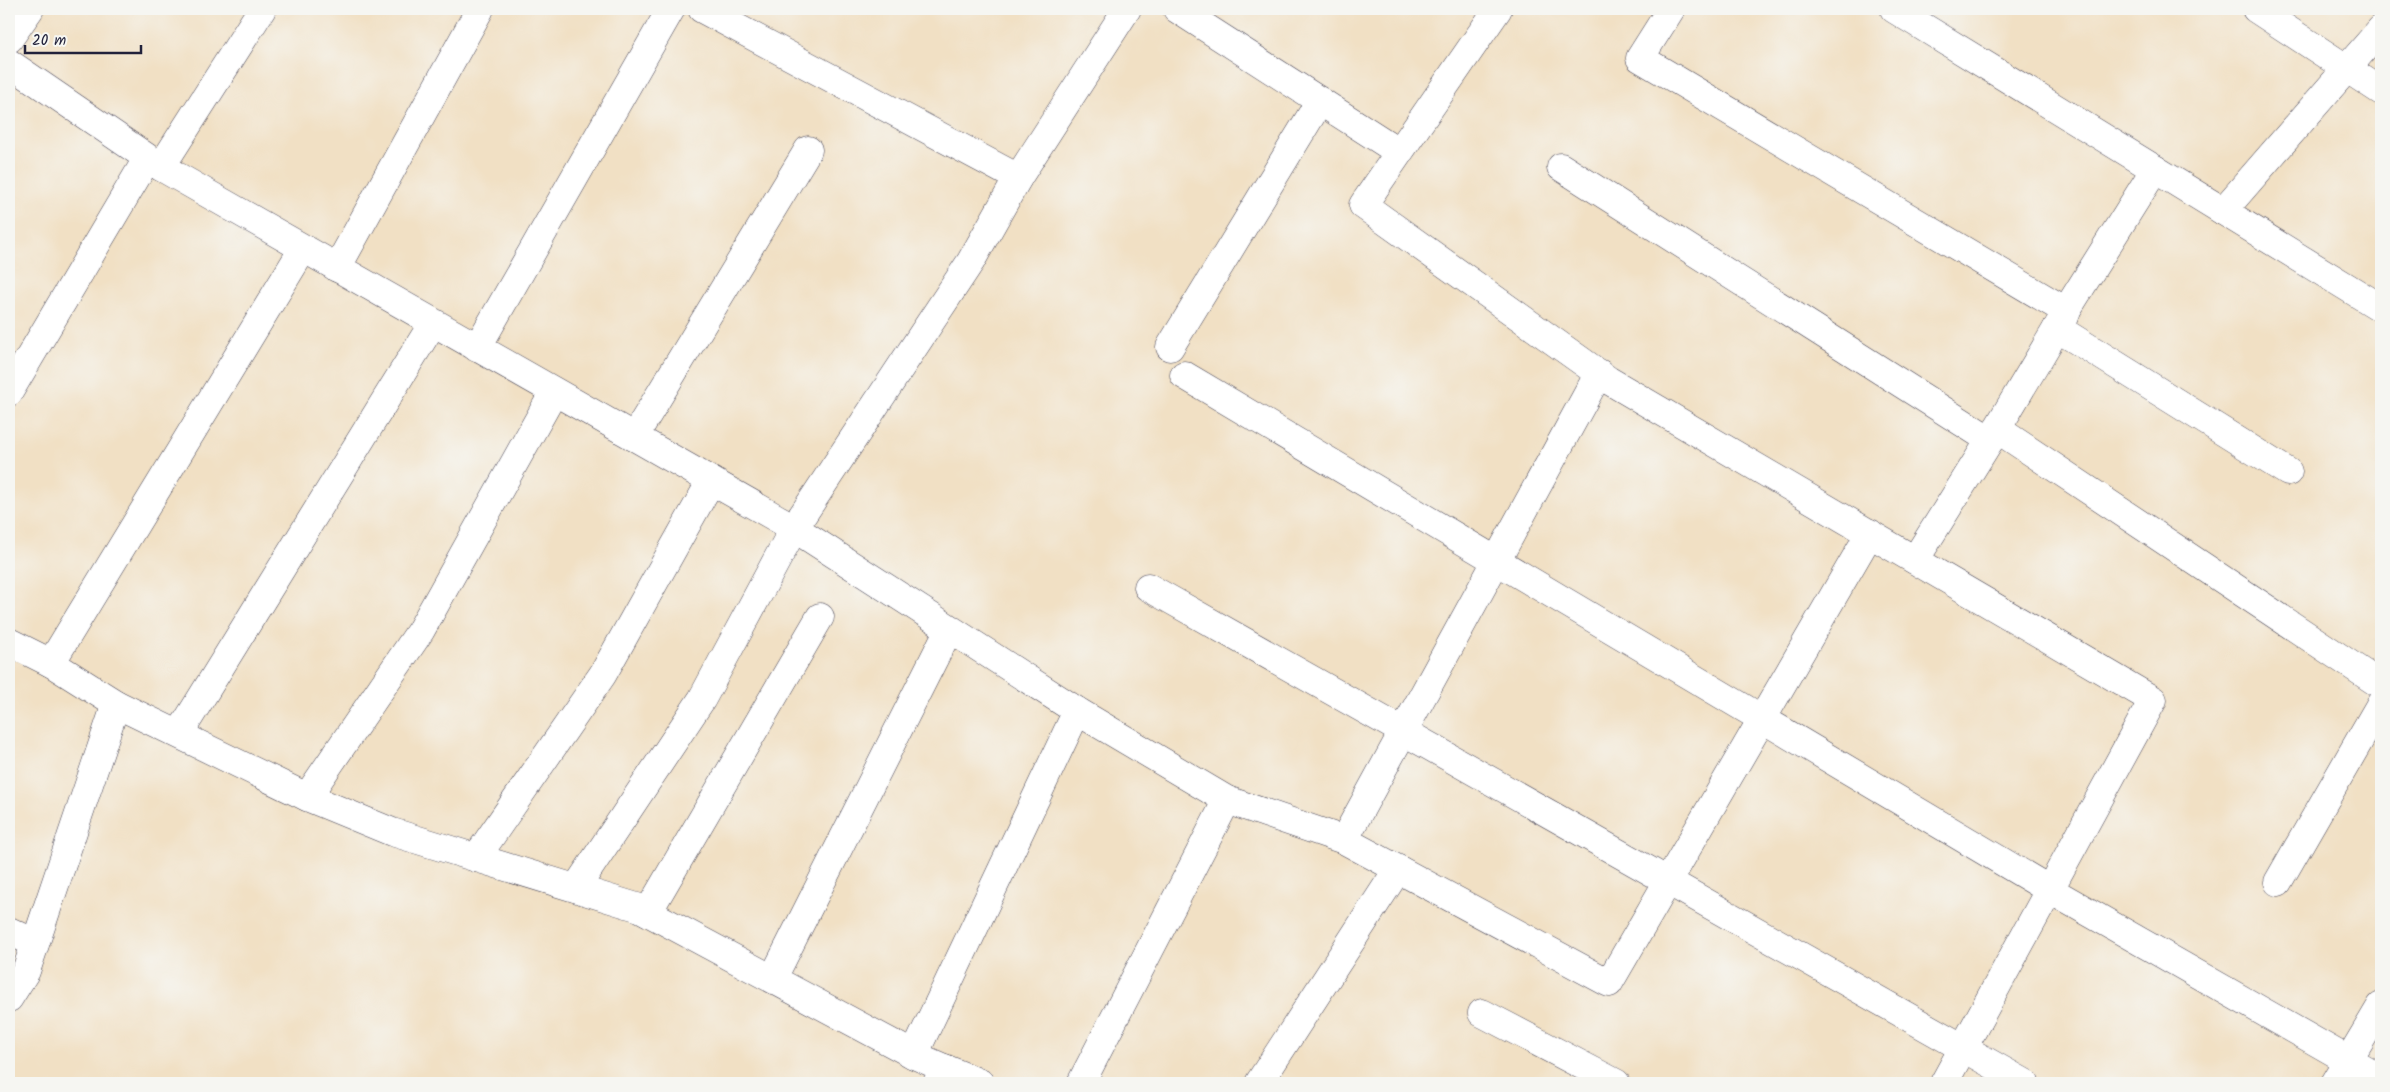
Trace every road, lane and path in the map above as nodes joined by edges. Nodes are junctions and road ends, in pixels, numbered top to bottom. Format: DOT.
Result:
graph roads {
  1 [pos="30,9"];
  2 [pos="262,9"];
  3 [pos="480,9"];
  4 [pos="671,9"];
  5 [pos="702,9"];
  6 [pos="1127,9"];
  7 [pos="1177,9"];
  8 [pos="1498,9"];
  9 [pos="1671,9"];
  10 [pos="1894,9"];
  11 [pos="2256,9"];
  12 [pos="2381,29"];
  13 [pos="9,39"];
  14 [pos="9,63"];
  15 [pos="2347,67"];
  16 [pos="2381,91"];
  17 [pos="1320,101"];
  18 [pos="808,150"];
  19 [pos="1399,152"];
  20 [pos="154,163"];
  21 [pos="1561,167"];
  22 [pos="2155,169"];
  23 [pos="1018,178"];
  24 [pos="2223,211"];
  25 [pos="303,249"];
  26 [pos="337,268"];
  27 [pos="2381,308"];
  28 [pos="2062,320"];
  29 [pos="433,322"];
  30 [pos="1170,347"];
  31 [pos="477,348"];
  32 [pos="1599,373"];
  33 [pos="1184,375"];
  34 [pos="9,392"];
  35 [pos="554,392"];
  36 [pos="1993,435"];
  37 [pos="634,437"];
  38 [pos="2288,472"];
  39 [pos="711,481"];
  40 [pos="794,528"];
  41 [pos="1870,533"];
  42 [pos="1914,560"];
  43 [pos="1496,561"];
  44 [pos="1148,587"];
  45 [pos="820,617"];
  46 [pos="949,629"];
  47 [pos="9,642"];
  48 [pos="51,663"];
  49 [pos="2381,685"];
  50 [pos="2381,703"];
  51 [pos="116,704"];
  52 [pos="1077,711"];
  53 [pos="1762,719"];
  54 [pos="1403,731"];
  55 [pos="179,734"];
  56 [pos="307,798"];
  57 [pos="1227,800"];
  58 [pos="1344,840"];
  59 [pos="476,858"];
  60 [pos="1398,869"];
  61 [pos="1668,882"];
  62 [pos="2278,882"];
  63 [pos="576,888"];
  64 [pos="2050,890"];
  65 [pos="648,912"];
  66 [pos="9,931"];
  67 [pos="35,943"];
  68 [pos="773,978"];
  69 [pos="9,998"];
  70 [pos="2381,1006"];
  71 [pos="1482,1013"];
  72 [pos="1963,1049"];
  73 [pos="914,1055"];
  74 [pos="2342,1072"];
  75 [pos="941,1076"];
  76 [pos="2381,1079"];
  77 [pos="980,1083"];
  78 [pos="1081,1083"];
  79 [pos="1259,1083"];
  80 [pos="1616,1083"];
  81 [pos="1944,1083"];
  82 [pos="2025,1083"];
  1 -- 13 [label="street"];
  2 -- 20 [label="street"];
  3 -- 26 [label="street"];
  4 -- 31 [label="street"];
  5 -- 23 [label="street"];
  6 -- 23 [label="street"];
  7 -- 17 [label="street"];
  8 -- 19 [label="street"];
  9 -- 28 [label="street"];
  10 -- 22 [label="street"];
  11 -- 15 [label="street"];
  12 -- 15 [label="street"];
  14 -- 20 [label="street"];
  15 -- 16 [label="street"];
  15 -- 24 [label="street"];
  17 -- 19 [label="street"];
  17 -- 30 [label="street"];
  18 -- 37 [label="street"];
  19 -- 32 [label="street"];
  20 -- 25 [label="street"];
  20 -- 34 [label="street"];
  21 -- 36 [label="street"];
  22 -- 24 [label="street"];
  22 -- 28 [label="street"];
  23 -- 40 [label="street"];
  24 -- 27 [label="street"];
  25 -- 26 [label="street"];
  25 -- 48 [label="street"];
  26 -- 29 [label="street"];
  28 -- 36 [label="street"];
  28 -- 38 [label="street"];
  29 -- 31 [label="street"];
  29 -- 55 [label="street"];
  31 -- 35 [label="street"];
  32 -- 41 [label="street"];
  32 -- 43 [label="street"];
  33 -- 43 [label="street"];
  35 -- 37 [label="street"];
  35 -- 56 [label="street"];
  36 -- 42 [label="street"];
  36 -- 49 [label="street"];
  37 -- 39 [label="street"];
  39 -- 40 [label="street"];
  39 -- 59 [label="street"];
  40 -- 46 [label="street"];
  40 -- 63 [label="street"];
  41 -- 42 [label="street"];
  41 -- 53 [label="street"];
  42 -- 64 [label="street"];
  43 -- 53 [label="street"];
  43 -- 54 [label="street"];
  44 -- 54 [label="street"];
  45 -- 65 [label="street"];
  46 -- 52 [label="street"];
  46 -- 68 [label="street"];
  47 -- 48 [label="street"];
  48 -- 51 [label="street"];
  50 -- 62 [label="street"];
  51 -- 55 [label="street"];
  51 -- 67 [label="street"];
  52 -- 57 [label="street"];
  52 -- 73 [label="street"];
  53 -- 61 [label="street"];
  53 -- 64 [label="street"];
  54 -- 58 [label="street"];
  54 -- 61 [label="street"];
  55 -- 56 [label="street"];
  56 -- 59 [label="street"];
  57 -- 58 [label="street"];
  57 -- 78 [label="street"];
  58 -- 60 [label="street"];
  59 -- 63 [label="street"];
  60 -- 61 [label="street"];
  60 -- 79 [label="street"];
  61 -- 72 [label="street"];
  63 -- 65 [label="street"];
  64 -- 72 [label="street"];
  64 -- 74 [label="street"];
  65 -- 68 [label="street"];
  66 -- 67 [label="street"];
  67 -- 69 [label="street"];
  68 -- 73 [label="street"];
  70 -- 74 [label="street"];
  71 -- 80 [label="street"];
  72 -- 81 [label="street"];
  72 -- 82 [label="street"];
  73 -- 75 [label="street"];
  74 -- 76 [label="street"];
  75 -- 77 [label="street"];
}
